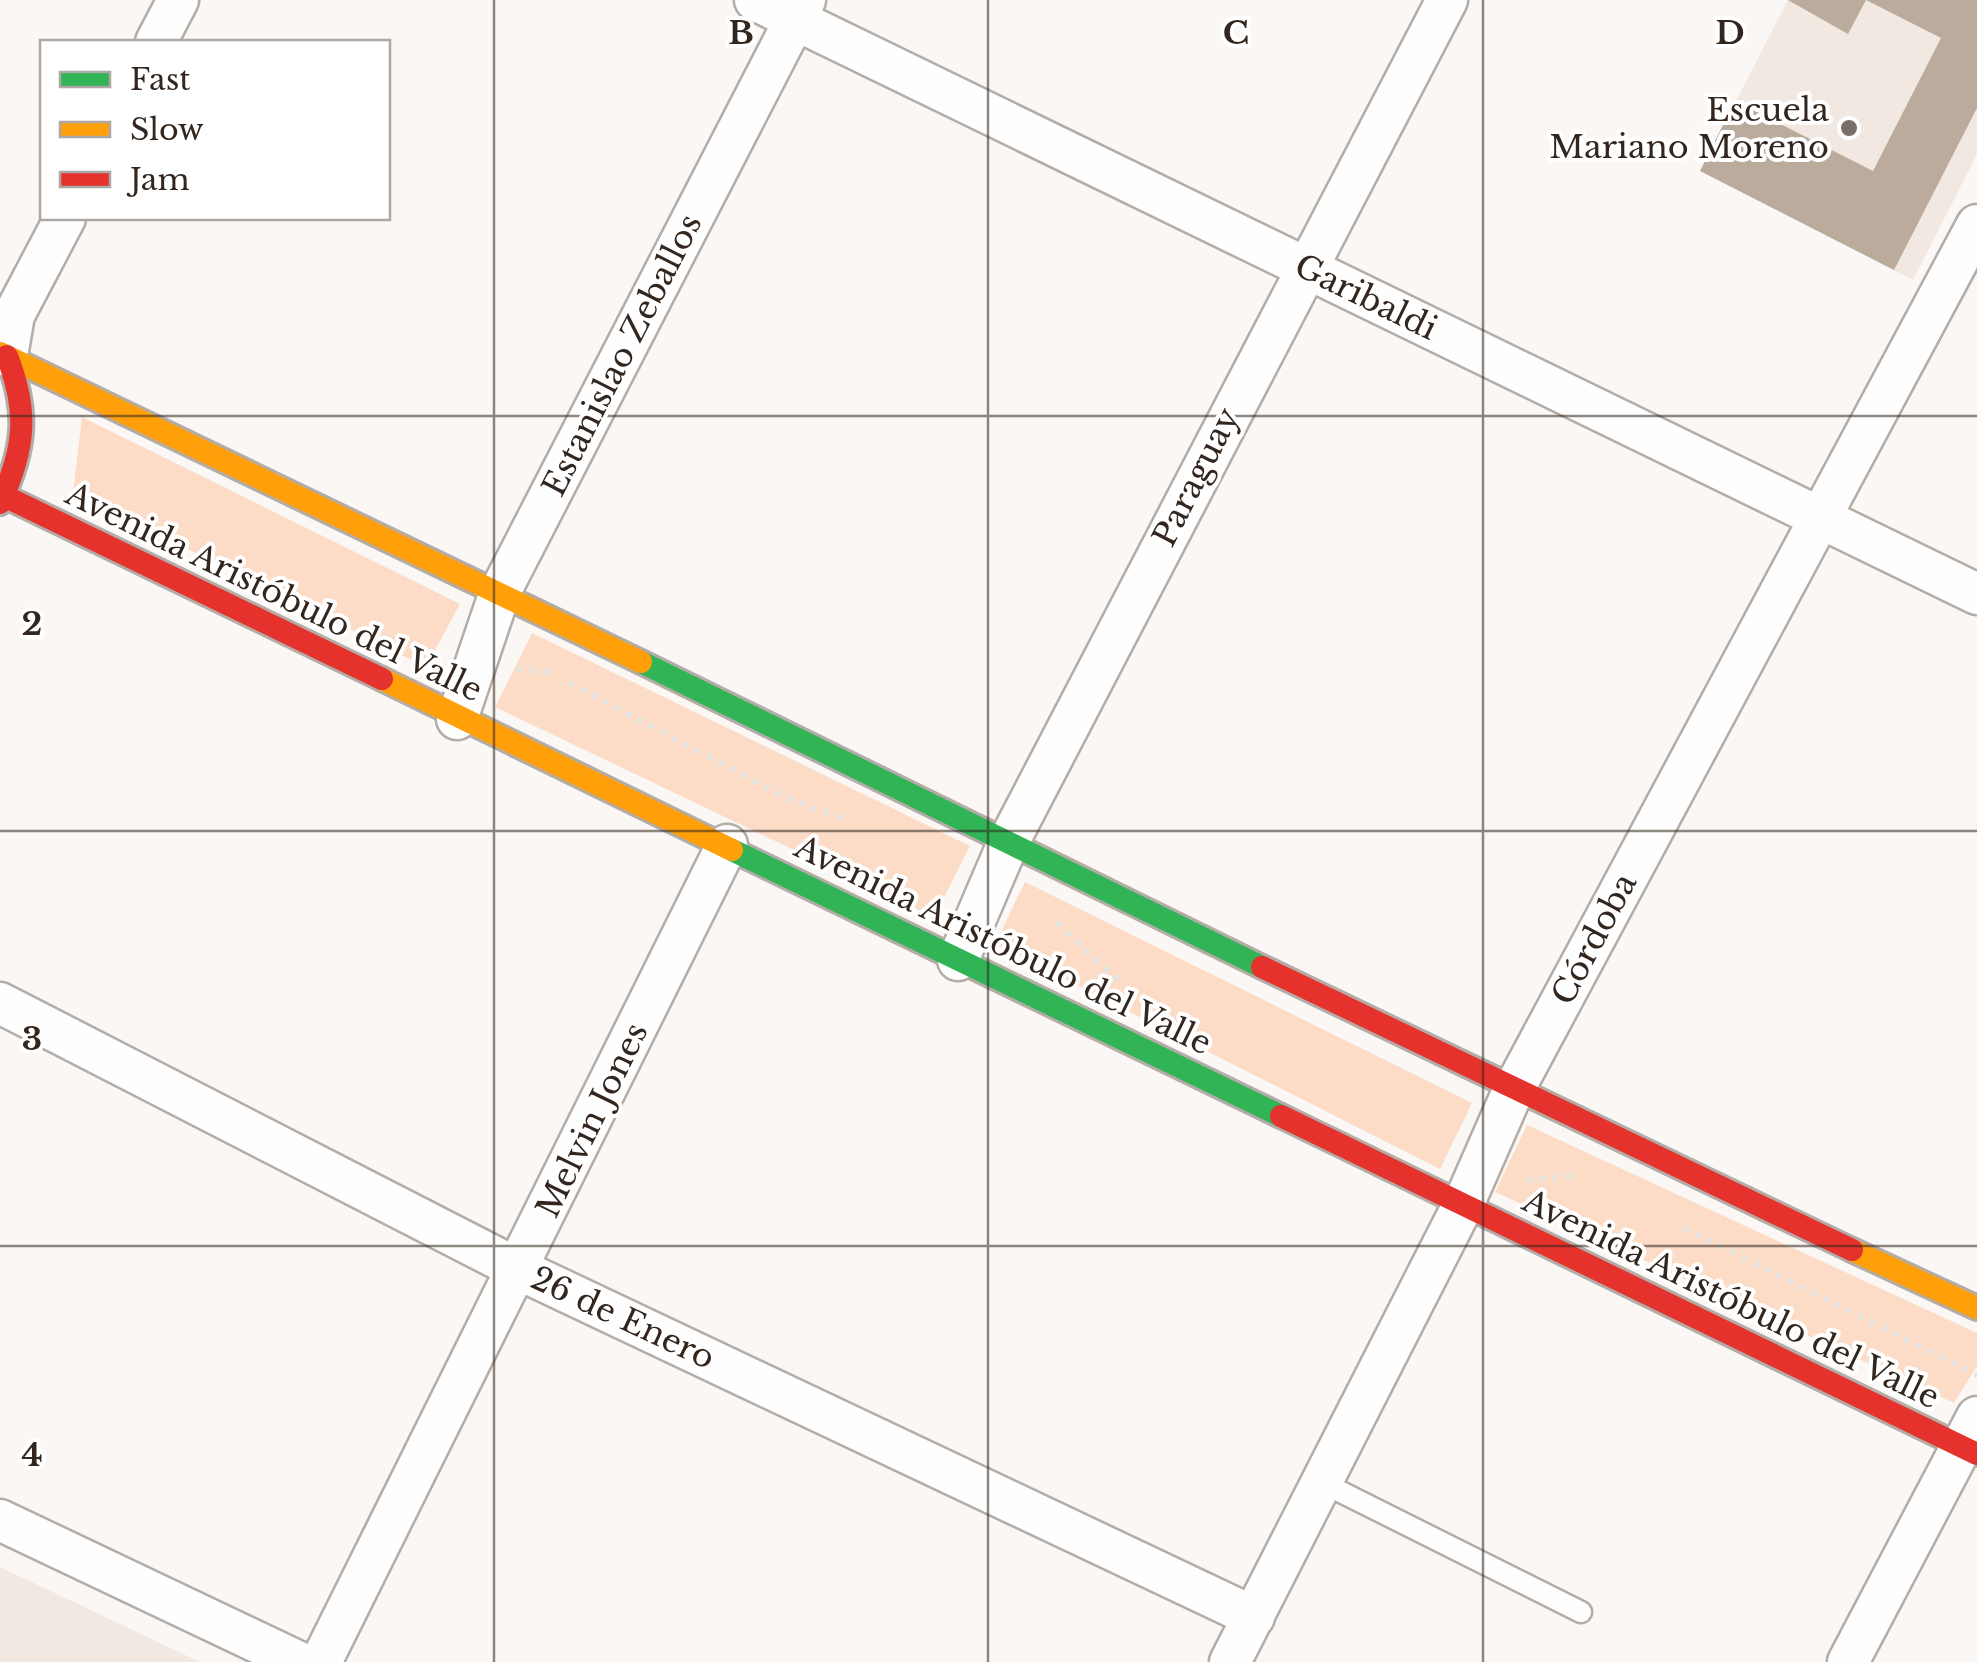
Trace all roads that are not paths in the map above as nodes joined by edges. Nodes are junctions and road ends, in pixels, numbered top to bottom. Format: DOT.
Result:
graph roads {
  1 [pos="178,0"];
  2 [pos="755,0"];
  3 [pos="1447,0"];
  4 [pos="800,10"];
  5 [pos="157,40"];
  6 [pos="64,220"];
  7 [pos="1977,226"];
  8 [pos="1304,266"];
  9 [pos="3,354"];
  10 [pos="1,498"];
  11 [pos="1817,516"];
  12 [pos="500,592"];
  13 [pos="1977,594"];
  14 [pos="457,718"];
  15 [pos="1009,841"];
  16 [pos="726,845"];
  17 [pos="958,960"];
  18 [pos="0,1003"];
  19 [pos="1513,1091"];
  20 [pos="1463,1205"];
  21 [pos="518,1269"];
  22 [pos="1977,1308"];
  23 [pos="1971,1439"];
  24 [pos="1323,1483"];
  25 [pos="0,1520"];
  26 [pos="1581,1612"];
  27 [pos="1254,1617"];
  28 [pos="299,1662"];
  29 [pos="322,1662"];
  30 [pos="1230,1662"];
  31 [pos="1848,1662"];
  1 -- 5 [label="street"];
  2 -- 4 [label="street, Garibaldi"];
  3 -- 8 [label="street, Paraguay"];
  4 -- 8 [label="street, Garibaldi"];
  4 -- 12 [label="street, Estanislao Zeballos"];
  6 -- 9 [label="street"];
  7 -- 11 [label="street, Córdoba"];
  8 -- 11 [label="street, Garibaldi"];
  8 -- 15 [label="street, Paraguay"];
  9 -- 10 [label="street"];
  9 -- 12 [label="street"];
  10 -- 14 [label="street, Avenida Aristóbulo del Valle"];
  11 -- 13 [label="street, Garibaldi"];
  11 -- 19 [label="street, Córdoba"];
  12 -- 14 [label="street, Estanislao Zeballos"];
  12 -- 15 [label="street"];
  14 -- 16 [label="street, Avenida Aristóbulo del Valle"];
  15 -- 17 [label="street, Paraguay"];
  15 -- 19 [label="street"];
  16 -- 17 [label="street, Avenida Aristóbulo del Valle"];
  16 -- 21 [label="street, Melvin Jones"];
  17 -- 20 [label="street, Avenida Aristóbulo del Valle"];
  18 -- 21 [label="street, 26 de Enero"];
  19 -- 20 [label="street, Córdoba"];
  19 -- 22 [label="street"];
  20 -- 23 [label="street, Avenida Aristóbulo del Valle"];
  20 -- 24 [label="street, Córdoba"];
  21 -- 27 [label="street, 26 de Enero"];
  21 -- 29 [label="street, Melvin Jones"];
  23 -- 31 [label="street"];
  24 -- 26 [label="lane"];
  24 -- 27 [label="street, Córdoba"];
  25 -- 28 [label="street"];
  27 -- 30 [label="street, Córdoba"];
}
